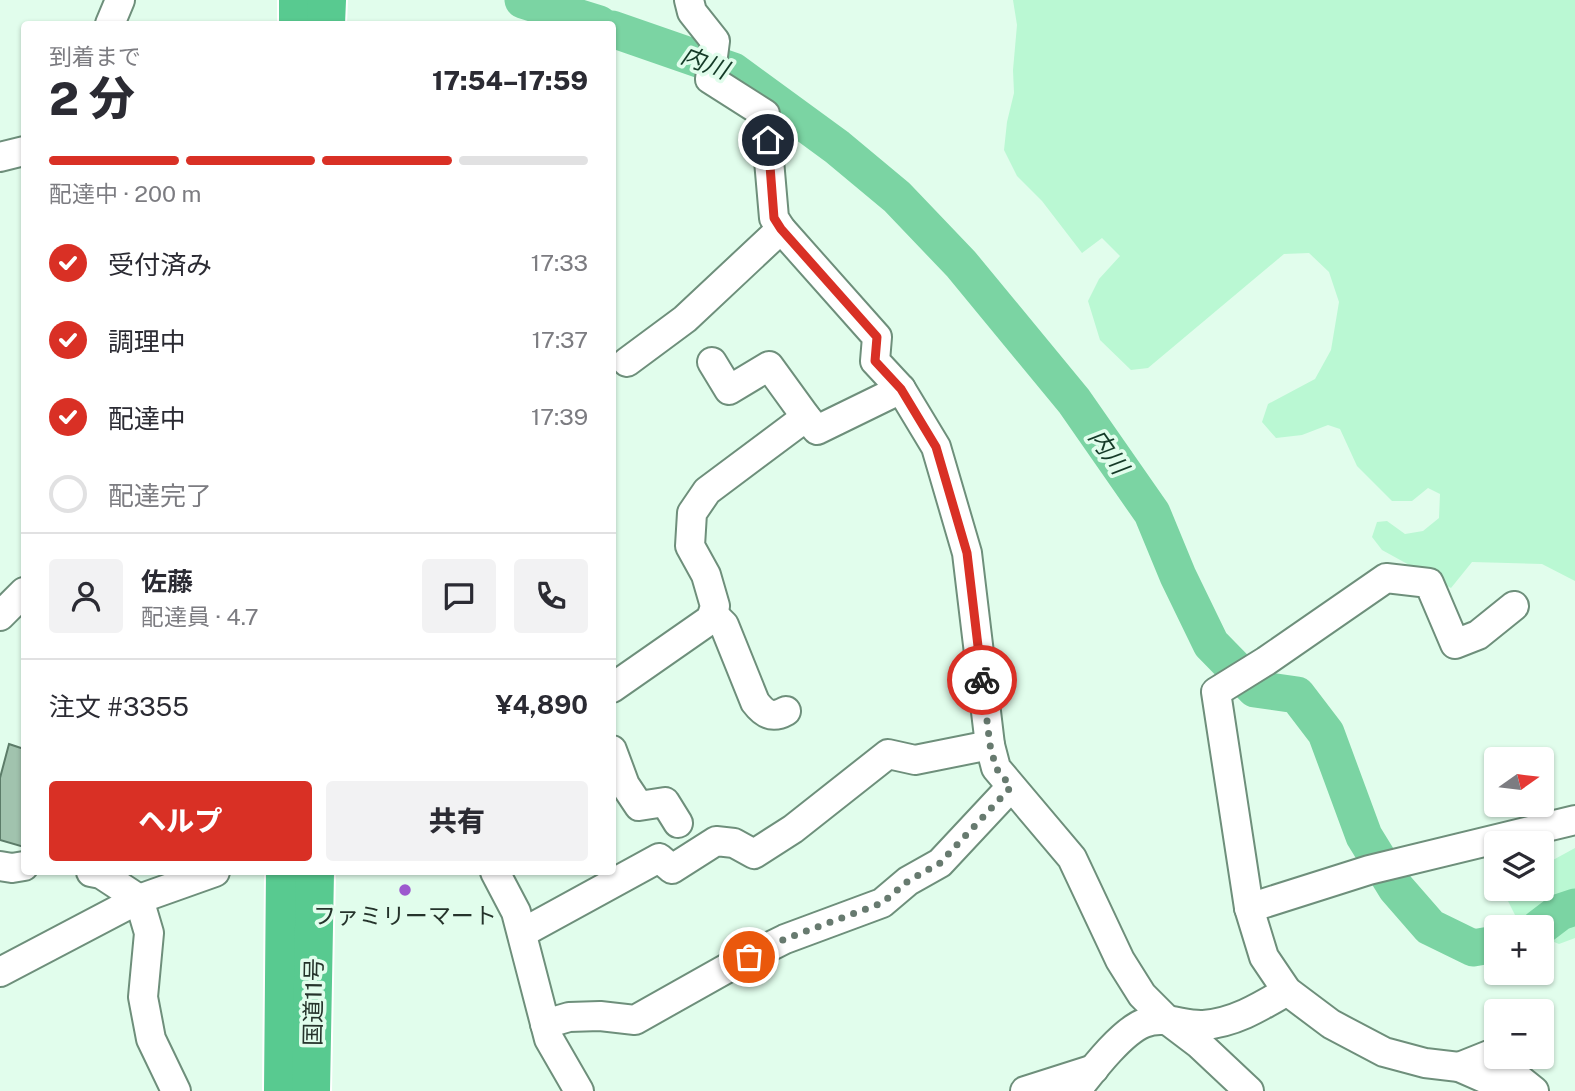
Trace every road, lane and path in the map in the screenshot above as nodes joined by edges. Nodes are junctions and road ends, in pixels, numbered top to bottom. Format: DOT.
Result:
graph roads {
  1 [pos="120,0"];
  2 [pos="298,0"];
  3 [pos="327,0"];
  4 [pos="688,0"];
  5 [pos="111,21"];
  6 [pos="298,21"];
  7 [pos="326,21"];
  8 [pos="21,151"];
  9 [pos="0,157"];
  10 [pos="781,229"];
  11 [pos="627,362"];
  12 [pos="712,362"];
  13 [pos="901,389"];
  14 [pos="806,417"];
  15 [pos="21,595"];
  16 [pos="1514,606"];
  17 [pos="713,614"];
  18 [pos="0,616"];
  19 [pos="616,685"];
  20 [pos="786,711"];
  21 [pos="990,745"];
  22 [pos="616,761"];
  23 [pos="1011,787"];
  24 [pos="1575,820"];
  25 [pos="678,823"];
  26 [pos="0,866"];
  27 [pos="21,866"];
  28 [pos="103,875"];
  29 [pos="207,875"];
  30 [pos="285,875"];
  31 [pos="315,875"];
  32 [pos="497,875"];
  33 [pos="139,899"];
  34 [pos="1249,908"];
  35 [pos="522,933"];
  36 [pos="0,972"];
  37 [pos="1287,991"];
  38 [pos="1166,1020"];
  39 [pos="545,1024"];
  40 [pos="1459,1067"];
  41 [pos="1094,1069"];
  42 [pos="176,1091"];
  43 [pos="284,1091"];
  44 [pos="311,1091"];
  45 [pos="579,1091"];
  46 [pos="1025,1091"];
  47 [pos="1076,1091"];
  48 [pos="1249,1091"];
  49 [pos="1504,1091"];
  50 [pos="1534,1091"];
  1 -- 5 [label="street"];
  2 -- 6 [label="highway"];
  3 -- 7 [label="highway"];
  4 -- 10 [label="street"];
  8 -- 9 [label="street"];
  10 -- 11 [label="street"];
  10 -- 13 [label="street"];
  12 -- 14 [label="street"];
  13 -- 14 [label="street"];
  13 -- 21 [label="street"];
  14 -- 17 [label="street"];
  15 -- 18 [label="street"];
  16 -- 34 [label="street"];
  17 -- 19 [label="street"];
  17 -- 20 [label="street"];
  21 -- 23 [label="street"];
  21 -- 35 [label="street"];
  22 -- 25 [label="street"];
  23 -- 38 [label="street"];
  23 -- 39 [label="street"];
  24 -- 34 [label="street"];
  26 -- 27 [label="street"];
  28 -- 33 [label="street"];
  29 -- 33 [label="street"];
  30 -- 43 [label="highway, 国道11号"];
  31 -- 44 [label="highway, 国道11号"];
  32 -- 35 [label="street"];
  33 -- 36 [label="street"];
  33 -- 42 [label="street"];
  34 -- 37 [label="street"];
  35 -- 39 [label="street"];
  37 -- 38 [label="street"];
  37 -- 40 [label="street"];
  38 -- 41 [label="street"];
  38 -- 48 [label="street"];
  39 -- 45 [label="street"];
  40 -- 49 [label="street"];
  40 -- 50 [label="street"];
  41 -- 46 [label="street"];
  41 -- 47 [label="street"];
}
